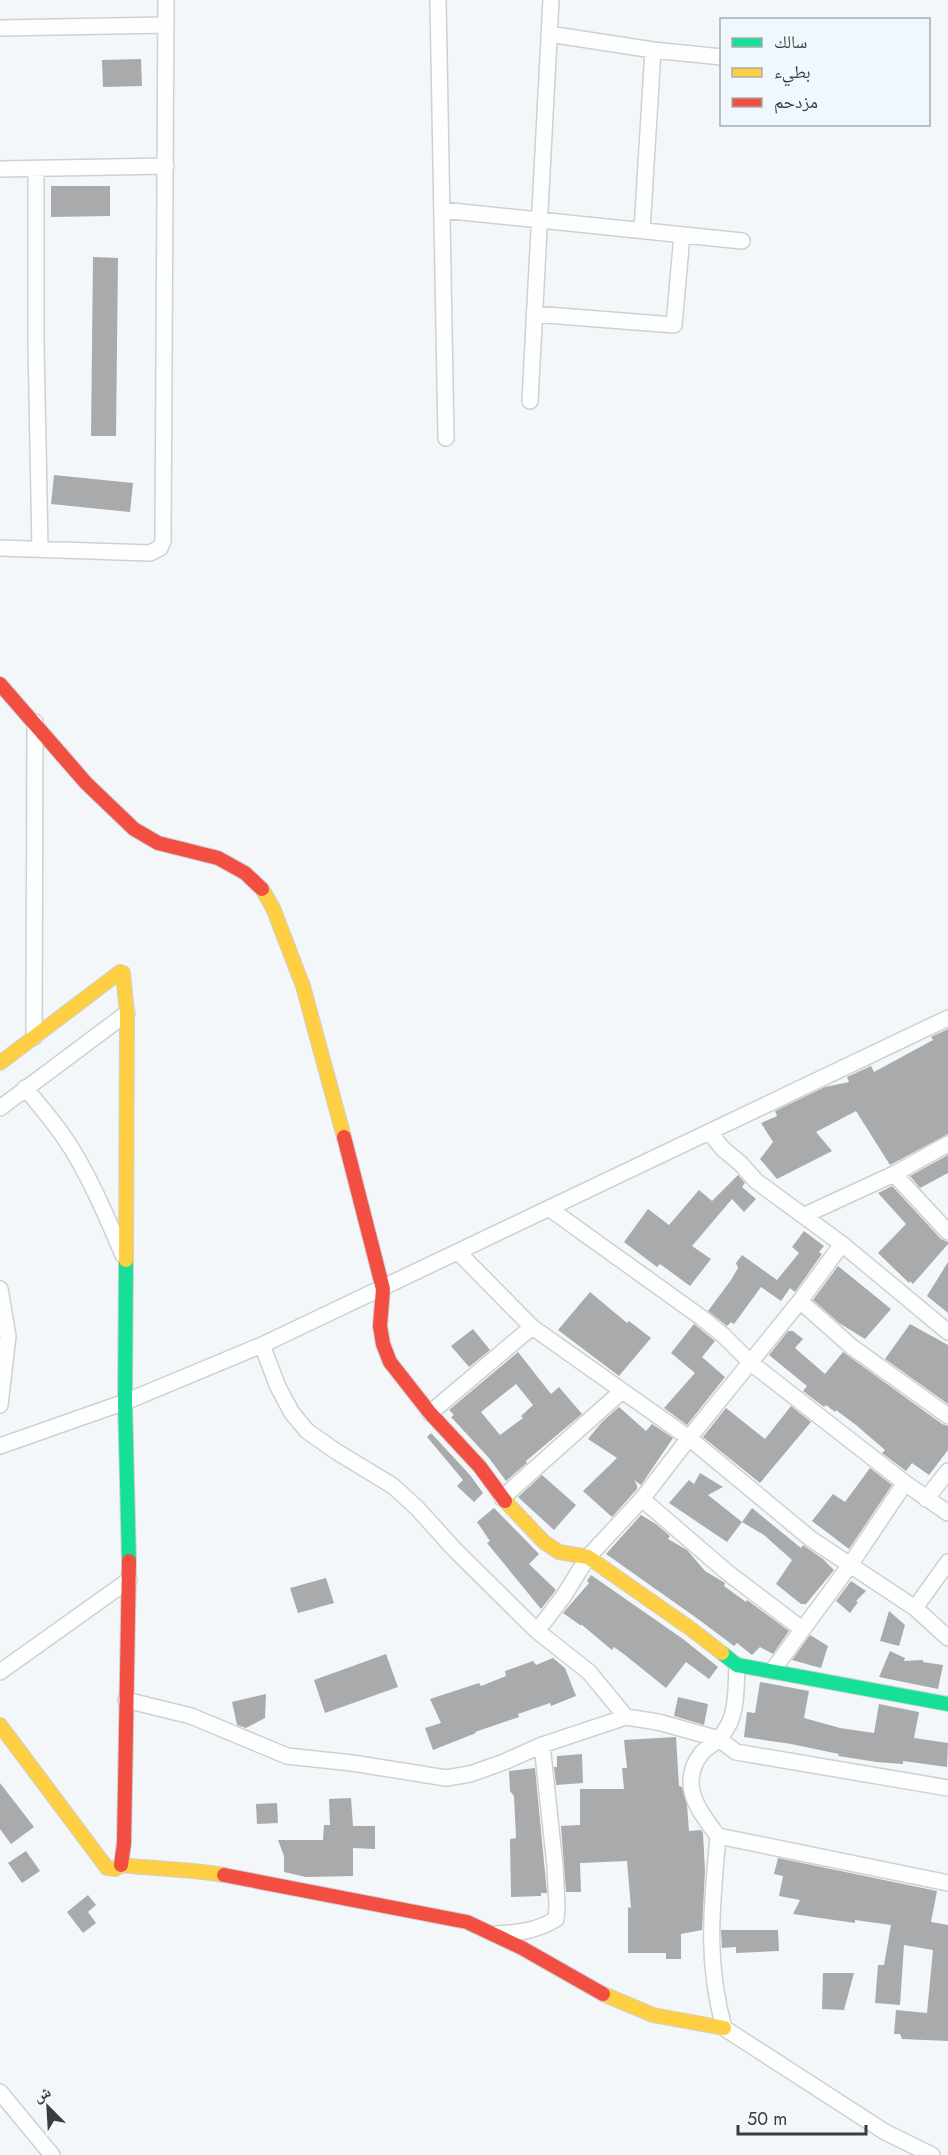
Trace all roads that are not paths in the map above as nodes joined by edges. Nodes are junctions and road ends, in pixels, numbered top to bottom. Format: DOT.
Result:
graph roads {
  1 [pos="166,0"];
  2 [pos="438,0"];
  3 [pos="551,0"];
  4 [pos="166,25"];
  5 [pos="0,28"];
  6 [pos="549,34"];
  7 [pos="652,51"];
  8 [pos="720,57"];
  9 [pos="166,166"];
  10 [pos="0,169"];
  11 [pos="36,169"];
  12 [pos="442,210"];
  13 [pos="539,219"];
  14 [pos="642,230"];
  15 [pos="682,235"];
  16 [pos="742,241"];
  17 [pos="534,314"];
  18 [pos="530,401"];
  19 [pos="446,438"];
  20 [pos="0,548"];
  21 [pos="40,549"];
  22 [pos="0,684"];
  23 [pos="35,722"];
  24 [pos="127,1013"];
  25 [pos="948,1018"];
  26 [pos="34,1037"];
  27 [pos="0,1064"];
  28 [pos="25,1088"];
  29 [pos="0,1108"];
  30 [pos="709,1132"];
  31 [pos="948,1144"];
  32 [pos="894,1174"];
  33 [pos="550,1209"];
  34 [pos="805,1215"];
  35 [pos="948,1232"];
  36 [pos="842,1244"];
  37 [pos="459,1253"];
  38 [pos="124,1258"];
  39 [pos="0,1288"];
  40 [pos="383,1289"];
  41 [pos="800,1301"];
  42 [pos="532,1327"];
  43 [pos="948,1332"];
  44 [pos="262,1346"];
  45 [pos="751,1363"];
  46 [pos="622,1391"];
  47 [pos="125,1402"];
  48 [pos="0,1405"];
  49 [pos="430,1413"];
  50 [pos="948,1416"];
  51 [pos="689,1438"];
  52 [pos="0,1446"];
  53 [pos="948,1471"];
  54 [pos="905,1483"];
  55 [pos="502,1498"];
  56 [pos="642,1499"];
  57 [pos="926,1499"];
  58 [pos="948,1513"];
  59 [pos="588,1557"];
  60 [pos="948,1562"];
  61 [pos="850,1565"];
  62 [pos="129,1580"];
  63 [pos="915,1608"];
  64 [pos="802,1629"];
  65 [pos="537,1631"];
  66 [pos="948,1638"];
  67 [pos="737,1665"];
  68 [pos="772,1671"];
  69 [pos="0,1672"];
  70 [pos="126,1700"];
  71 [pos="948,1704"];
  72 [pos="626,1717"];
  73 [pos="0,1725"];
  74 [pos="719,1739"];
  75 [pos="543,1745"];
  76 [pos="948,1788"];
  77 [pos="718,1836"];
  78 [pos="121,1865"];
  79 [pos="948,1883"];
  80 [pos="495,1934"];
  81 [pos="724,2028"];
  82 [pos="0,2092"];
  83 [pos="52,2155"];
  84 [pos="932,2155"];
  1 -- 4 [label="street"];
  2 -- 12 [label="street"];
  3 -- 6 [label="street"];
  4 -- 5 [label="street"];
  4 -- 9 [label="street"];
  6 -- 7 [label="street"];
  6 -- 13 [label="street"];
  7 -- 8 [label="street"];
  7 -- 14 [label="street"];
  9 -- 11 [label="street"];
  9 -- 21 [label="street"];
  10 -- 11 [label="street"];
  11 -- 21 [label="street"];
  12 -- 13 [label="street"];
  12 -- 19 [label="street"];
  13 -- 14 [label="street"];
  13 -- 17 [label="street"];
  14 -- 15 [label="street"];
  15 -- 16 [label="street"];
  15 -- 17 [label="street"];
  17 -- 18 [label="street"];
  20 -- 21 [label="street"];
  22 -- 23 [label="street"];
  23 -- 26 [label="street"];
  23 -- 40 [label="street"];
  24 -- 26 [label="street"];
  24 -- 28 [label="street"];
  24 -- 38 [label="street"];
  25 -- 30 [label="street"];
  26 -- 27 [label="street"];
  28 -- 29 [label="street"];
  28 -- 38 [label="street"];
  30 -- 33 [label="street"];
  30 -- 34 [label="street"];
  31 -- 32 [label="street"];
  32 -- 34 [label="street"];
  32 -- 35 [label="street"];
  33 -- 37 [label="street"];
  33 -- 45 [label="street"];
  34 -- 36 [label="street"];
  36 -- 41 [label="street"];
  36 -- 43 [label="street"];
  37 -- 40 [label="street"];
  37 -- 42 [label="street"];
  38 -- 47 [label="street"];
  39 -- 48 [label="street"];
  40 -- 44 [label="street"];
  40 -- 49 [label="street"];
  41 -- 45 [label="street"];
  41 -- 50 [label="street"];
  42 -- 46 [label="street"];
  42 -- 49 [label="street"];
  44 -- 47 [label="street"];
  44 -- 65 [label="street"];
  45 -- 51 [label="street"];
  45 -- 54 [label="street"];
  46 -- 51 [label="street"];
  46 -- 55 [label="street"];
  47 -- 52 [label="street"];
  47 -- 62 [label="street"];
  49 -- 55 [label="street"];
  51 -- 56 [label="street"];
  51 -- 61 [label="street"];
  53 -- 57 [label="street"];
  54 -- 57 [label="street"];
  54 -- 61 [label="street"];
  55 -- 59 [label="street"];
  56 -- 59 [label="street"];
  56 -- 64 [label="street"];
  57 -- 58 [label="street"];
  59 -- 65 [label="street"];
  59 -- 67 [label="street"];
  60 -- 63 [label="street"];
  61 -- 63 [label="street"];
  61 -- 64 [label="street"];
  62 -- 69 [label="street"];
  62 -- 70 [label="street"];
  63 -- 66 [label="street"];
  64 -- 68 [label="street"];
  65 -- 72 [label="street"];
  67 -- 68 [label="street"];
  67 -- 74 [label="street"];
  68 -- 71 [label="street"];
  70 -- 75 [label="street"];
  70 -- 78 [label="street"];
  72 -- 74 [label="street"];
  72 -- 75 [label="street"];
  73 -- 78 [label="street"];
  74 -- 76 [label="street"];
  74 -- 77 [label="street"];
  75 -- 80 [label="street"];
  77 -- 79 [label="street"];
  77 -- 81 [label="street"];
  78 -- 80 [label="street"];
  80 -- 81 [label="street"];
  81 -- 84 [label="street"];
  82 -- 83 [label="street"];
}
